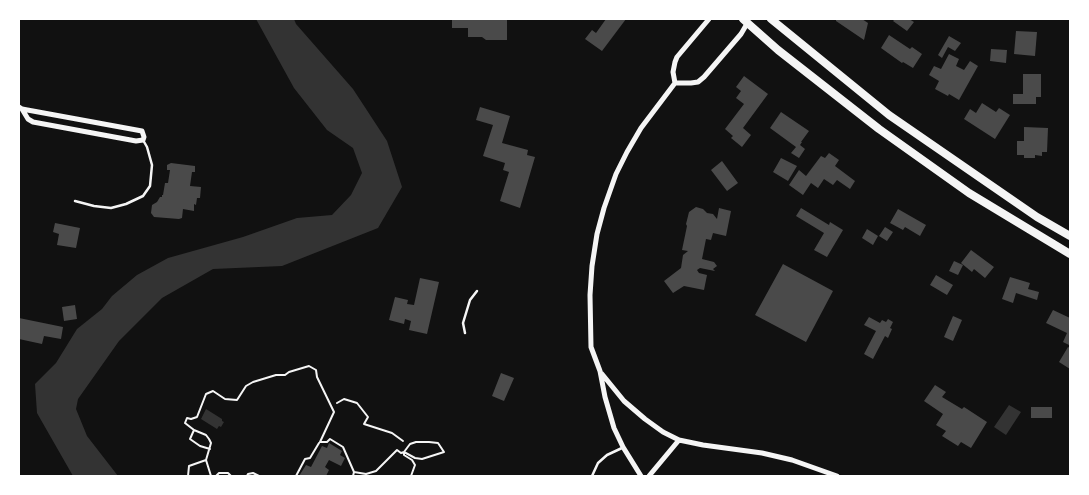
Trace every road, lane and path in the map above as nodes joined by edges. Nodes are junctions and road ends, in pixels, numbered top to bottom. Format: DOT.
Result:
graph roads {
  1 [pos="709,19"];
  2 [pos="771,19"];
  3 [pos="746,20"];
  4 [pos="675,83"];
  5 [pos="20,108"];
  6 [pos="20,116"];
  7 [pos="97,123"];
  8 [pos="94,134"];
  9 [pos="143,140"];
  10 [pos="75,202"];
  11 [pos="1070,236"];
  12 [pos="1070,254"];
  13 [pos="477,291"];
  14 [pos="464,333"];
  15 [pos="600,371"];
  16 [pos="337,403"];
  17 [pos="194,430"];
  18 [pos="679,440"];
  19 [pos="320,442"];
  20 [pos="403,442"];
  21 [pos="623,447"];
  22 [pos="210,448"];
  23 [pos="404,452"];
  24 [pos="206,460"];
  25 [pos="354,472"];
  26 [pos="228,474"];
  27 [pos="188,476"];
  28 [pos="211,476"];
  29 [pos="216,476"];
  30 [pos="231,476"];
  31 [pos="247,476"];
  32 [pos="259,476"];
  33 [pos="296,476"];
  34 [pos="352,476"];
  35 [pos="411,476"];
  36 [pos="592,476"];
  37 [pos="641,476"];
  38 [pos="649,476"];
  39 [pos="837,476"];
  1 -- 4 [label="street"];
  2 -- 11 [label="main road"];
  3 -- 4 [label="street"];
  3 -- 12 [label="main road"];
  4 -- 15 [label="street"];
  5 -- 6 [label="street"];
  5 -- 7 [label="street"];
  5 -- 8 [label="street"];
  7 -- 8 [label="street"];
  7 -- 9 [label="street"];
  8 -- 9 [label="street"];
  9 -- 10 [label="lane"];
  13 -- 14 [label="lane"];
  15 -- 18 [label="street"];
  15 -- 21 [label="street"];
  16 -- 20 [label="path"];
  17 -- 19 [label="path"];
  17 -- 22 [label="path"];
  17 -- 22 [label="path"];
  18 -- 38 [label="street"];
  18 -- 39 [label="street"];
  19 -- 25 [label="path"];
  19 -- 33 [label="path"];
  21 -- 36 [label="lane"];
  21 -- 37 [label="street"];
  22 -- 24 [label="path"];
  23 -- 23 [label="path"];
  23 -- 25 [label="path"];
  23 -- 35 [label="path"];
  24 -- 27 [label="path"];
  24 -- 28 [label="path"];
  25 -- 34 [label="path"];
  26 -- 29 [label="path"];
  26 -- 30 [label="path"];
  31 -- 32 [label="path"];
}
